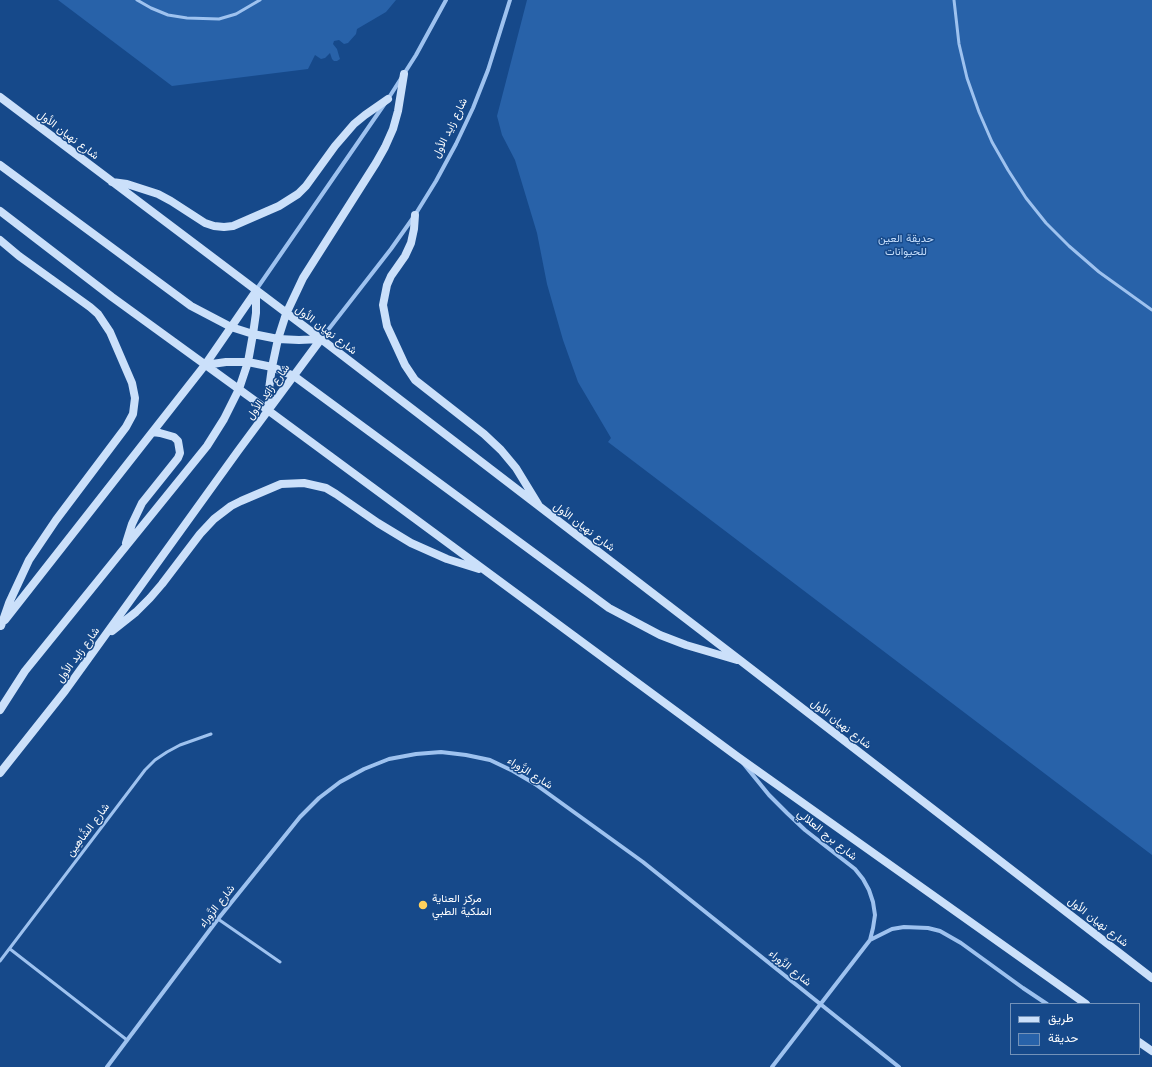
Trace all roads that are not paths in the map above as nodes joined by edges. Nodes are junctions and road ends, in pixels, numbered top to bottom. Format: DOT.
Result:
graph roads {
  1 [pos="137,0"];
  2 [pos="260,0"];
  3 [pos="446,0"];
  4 [pos="510,0"];
  5 [pos="954,0"];
  6 [pos="404,74"];
  7 [pos="0,97"];
  8 [pos="388,99"];
  9 [pos="0,165"];
  10 [pos="111,182"];
  11 [pos="0,211"];
  12 [pos="415,215"];
  13 [pos="0,240"];
  14 [pos="256,291"];
  15 [pos="1152,310"];
  16 [pos="286,314"];
  17 [pos="231,327"];
  18 [pos="253,334"];
  19 [pos="278,338"];
  20 [pos="321,339"];
  21 [pos="248,362"];
  22 [pos="205,365"];
  23 [pos="272,367"];
  24 [pos="294,376"];
  25 [pos="239,389"];
  26 [pos="269,410"];
  27 [pos="153,432"];
  28 [pos="541,508"];
  29 [pos="126,546"];
  30 [pos="484,571"];
  31 [pos="1,626"];
  32 [pos="106,635"];
  33 [pos="741,661"];
  34 [pos="0,710"];
  35 [pos="211,734"];
  36 [pos="738,757"];
  37 [pos="0,773"];
  38 [pos="218,919"];
  39 [pos="870,940"];
  40 [pos="10,949"];
  41 [pos="0,962"];
  42 [pos="280,962"];
  43 [pos="1152,978"];
  44 [pos="1046,1003"];
  45 [pos="1085,1003"];
  46 [pos="821,1004"];
  47 [pos="127,1040"];
  48 [pos="1140,1043"];
  49 [pos="1152,1051"];
  50 [pos="894,1065"];
  51 [pos="107,1067"];
  52 [pos="772,1067"];
  53 [pos="899,1067"];
  1 -- 2 [label="lane"];
  3 -- 6 [label="street"];
  4 -- 12 [label="street, شارع زايد الأول"];
  5 -- 15 [label="lane"];
  6 -- 8 [label="street"];
  6 -- 16 [label="main road"];
  7 -- 10 [label="main road, شارع نهيان الأول"];
  8 -- 10 [label="main road"];
  8 -- 14 [label="street"];
  9 -- 17 [label="main road"];
  10 -- 14 [label="main road, شارع نهيان الأول"];
  11 -- 22 [label="main road"];
  12 -- 20 [label="street, شارع زايد الأول"];
  12 -- 28 [label="main road"];
  13 -- 31 [label="main road"];
  14 -- 16 [label="main road, شارع نهيان الأول"];
  14 -- 17 [label="main road"];
  14 -- 18 [label="main road"];
  16 -- 19 [label="main road"];
  16 -- 20 [label="main road, شارع نهيان الأول"];
  17 -- 18 [label="main road"];
  17 -- 22 [label="main road"];
  18 -- 19 [label="main road"];
  18 -- 21 [label="main road"];
  19 -- 20 [label="main road"];
  19 -- 23 [label="main road"];
  20 -- 24 [label="main road, شارع زايد الأول"];
  20 -- 28 [label="main road, شارع نهيان الأول"];
  21 -- 22 [label="main road"];
  21 -- 23 [label="main road"];
  21 -- 25 [label="main road"];
  22 -- 25 [label="main road"];
  22 -- 27 [label="main road"];
  23 -- 24 [label="main road"];
  23 -- 26 [label="main road"];
  24 -- 26 [label="main road, شارع زايد الأول"];
  24 -- 33 [label="main road"];
  25 -- 26 [label="main road"];
  25 -- 29 [label="main road"];
  26 -- 30 [label="main road"];
  26 -- 32 [label="main road, شارع زايد الأول"];
  27 -- 29 [label="main road"];
  27 -- 31 [label="main road"];
  28 -- 33 [label="main road, شارع نهيان الأول"];
  29 -- 34 [label="main road"];
  30 -- 32 [label="main road"];
  30 -- 36 [label="main road"];
  32 -- 37 [label="main road, شارع زايد الأول"];
  33 -- 43 [label="main road, شارع نهيان الأول"];
  35 -- 40 [label="lane, شارع الشَّاهِين"];
  36 -- 39 [label="street, شارع برج العلالي"];
  36 -- 45 [label="main road"];
  38 -- 42 [label="lane"];
  38 -- 46 [label="street, شارع الزَّوراء"];
  38 -- 47 [label="street, شارع الزَّوراء"];
  39 -- 44 [label="street, شارع برج العلالي"];
  39 -- 46 [label="street, شارع برج العلالي"];
  40 -- 41 [label="lane, شارع الشَّاهِين"];
  40 -- 47 [label="lane"];
  46 -- 50 [label="street, شارع الزَّوراء"];
  46 -- 52 [label="street, شارع برج العلالي"];
  47 -- 51 [label="street, شارع الزَّوراء"];
  48 -- 49 [label="main road"];
  50 -- 53 [label="street, شارع الزَّوراء"];
}
